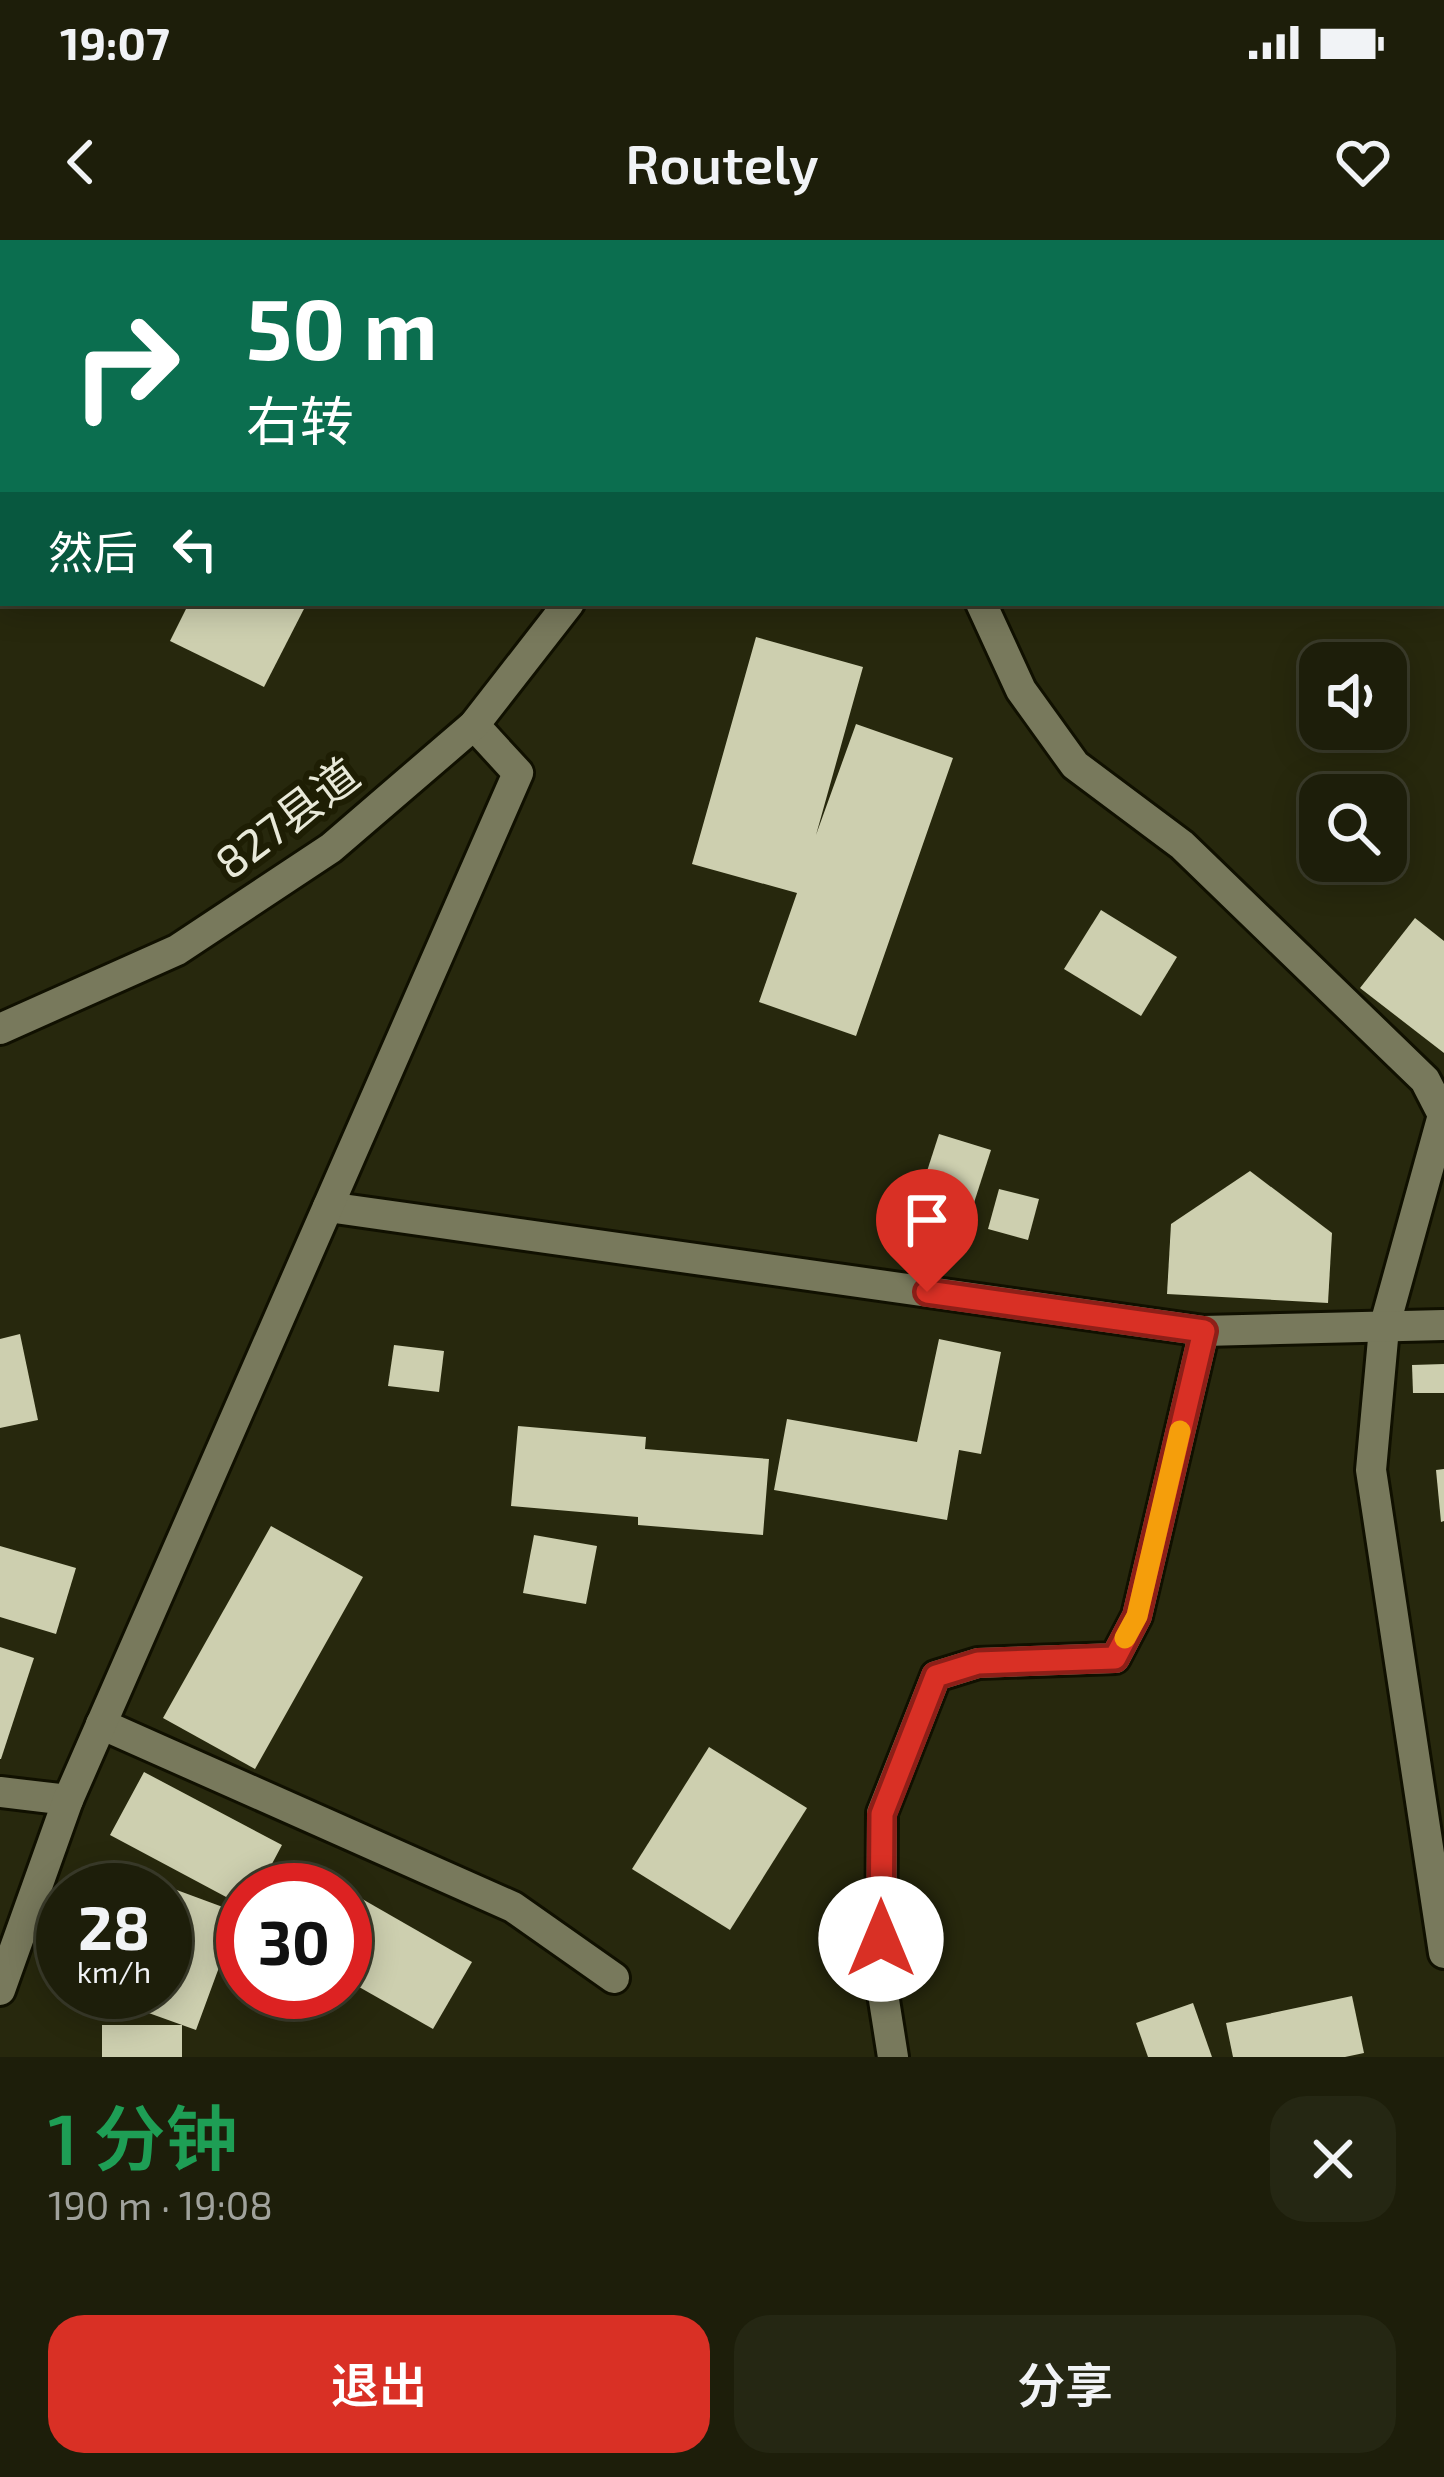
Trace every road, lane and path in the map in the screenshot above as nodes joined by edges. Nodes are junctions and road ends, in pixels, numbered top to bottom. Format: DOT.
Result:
graph roads {
  1 [pos="567,606"];
  2 [pos="982,606"];
  3 [pos="474,725"];
  4 [pos="0,1030"];
  5 [pos="328,1207"];
  6 [pos="1444,1325"];
  7 [pos="1384,1328"];
  8 [pos="1204,1331"];
  9 [pos="101,1724"];
  10 [pos="0,1792"];
  11 [pos="68,1800"];
  12 [pos="1444,1953"];
  13 [pos="614,1978"];
  14 [pos="0,1990"];
  15 [pos="893,2057"];
  1 -- 3 [label="street, 827县道"];
  2 -- 7 [label="street"];
  3 -- 4 [label="street, 827县道"];
  3 -- 5 [label="street"];
  5 -- 8 [label="street"];
  5 -- 9 [label="street"];
  6 -- 7 [label="street"];
  7 -- 8 [label="street"];
  7 -- 12 [label="street"];
  8 -- 15 [label="street"];
  9 -- 11 [label="street"];
  9 -- 13 [label="street"];
  10 -- 11 [label="street"];
  11 -- 14 [label="street"];
}
